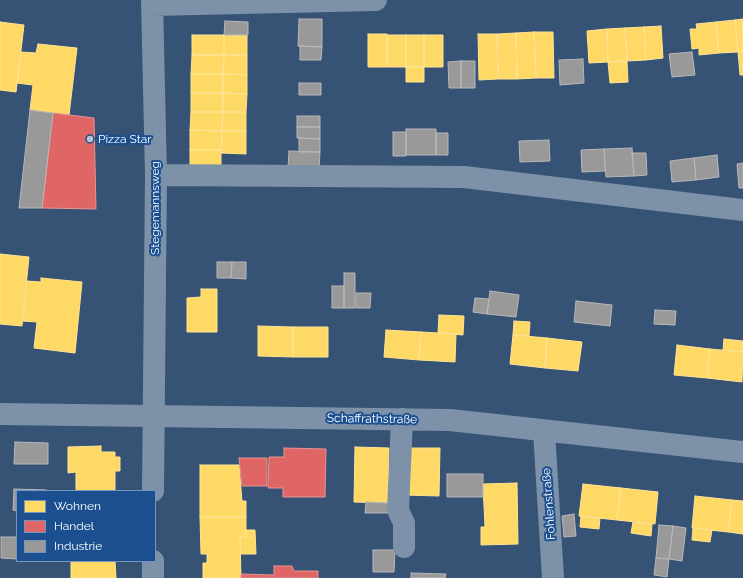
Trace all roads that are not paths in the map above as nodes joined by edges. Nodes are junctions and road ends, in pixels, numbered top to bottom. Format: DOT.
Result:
graph roads {
  1 [pos="376,0"];
  2 [pos="152,2"];
  3 [pos="156,175"];
  4 [pos="743,210"];
  5 [pos="0,414"];
  6 [pos="153,416"];
  7 [pos="402,419"];
  8 [pos="544,431"];
  9 [pos="743,452"];
  10 [pos="153,490"];
  11 [pos="404,546"];
  12 [pos="153,562"];
  13 [pos="153,578"];
  14 [pos="553,578"];
  1 -- 2 [label="street"];
  2 -- 3 [label="street, Stegemannsweg"];
  3 -- 4 [label="street"];
  3 -- 6 [label="street, Stegemannsweg"];
  5 -- 6 [label="street, Schaffrathstraße"];
  6 -- 7 [label="street, Schaffrathstraße"];
  6 -- 10 [label="street, Stegemannsweg"];
  7 -- 8 [label="street, Schaffrathstraße"];
  7 -- 11 [label="street"];
  8 -- 9 [label="street, Schaffrathstraße"];
  8 -- 14 [label="street, Fohlenstraße"];
  12 -- 13 [label="street"];
}
